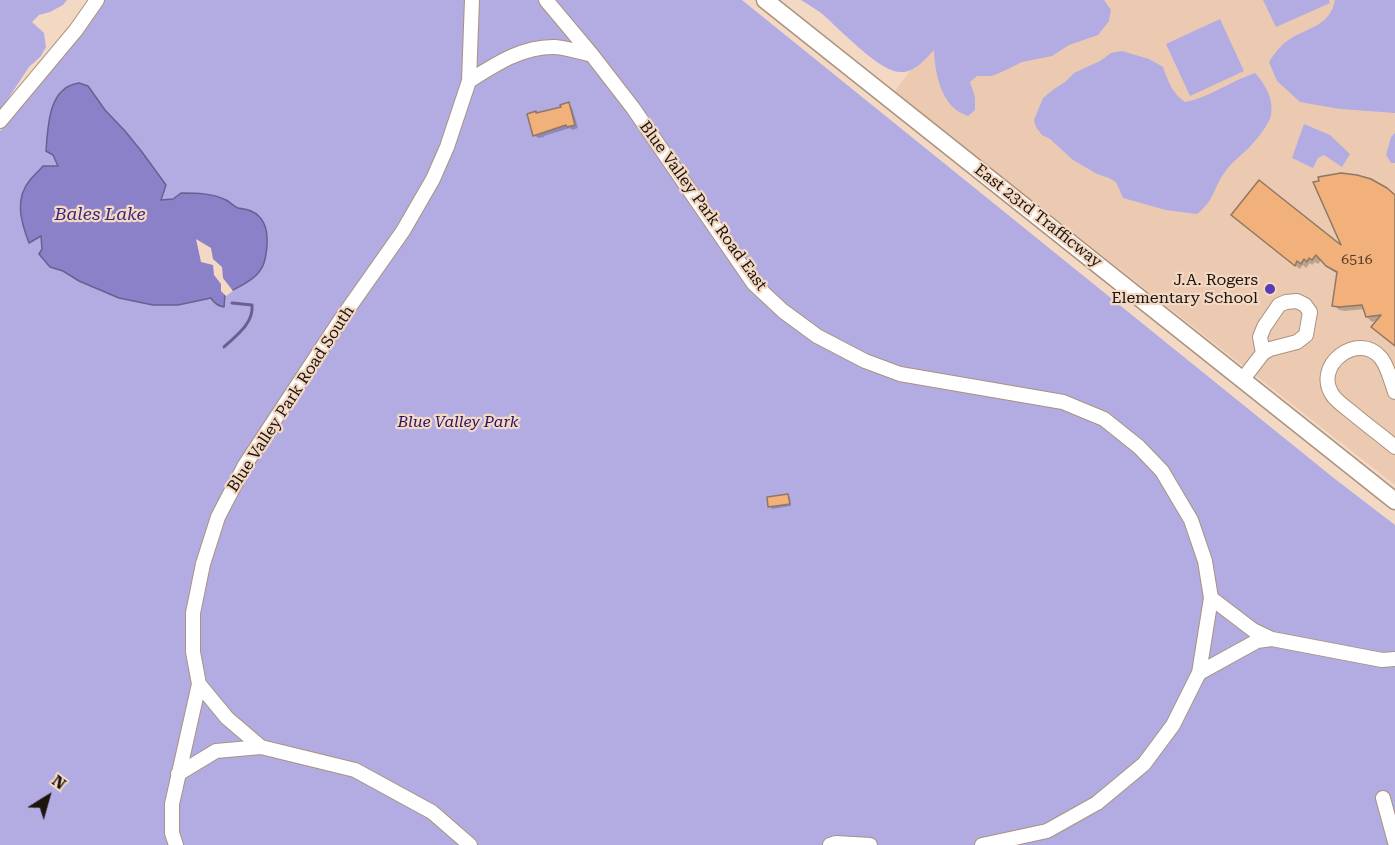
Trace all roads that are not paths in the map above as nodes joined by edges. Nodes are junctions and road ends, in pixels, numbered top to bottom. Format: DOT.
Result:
graph roads {
  1 [pos="97,0"];
  2 [pos="472,0"];
  3 [pos="546,0"];
  4 [pos="765,0"];
  5 [pos="592,55"];
  6 [pos="469,81"];
  7 [pos="0,122"];
  8 [pos="1263,353"];
  9 [pos="1244,379"];
  10 [pos="1395,392"];
  11 [pos="1395,447"];
  12 [pos="1393,495"];
  13 [pos="1211,598"];
  14 [pos="1272,639"];
  15 [pos="1395,659"];
  16 [pos="1199,673"];
  17 [pos="199,684"];
  18 [pos="261,747"];
  19 [pos="178,774"];
  20 [pos="1383,798"];
  21 [pos="1395,842"];
  22 [pos="176,845"];
  23 [pos="470,845"];
  24 [pos="830,845"];
  25 [pos="870,845"];
  26 [pos="982,845"];
  1 -- 7 [label="street"];
  2 -- 6 [label="street, Blue Valley Park Road South"];
  3 -- 5 [label="street, Blue Valley Park Road East"];
  4 -- 9 [label="main road, East 23rd Trafficway"];
  5 -- 6 [label="street"];
  5 -- 13 [label="street, Blue Valley Park Road East"];
  6 -- 17 [label="street, Blue Valley Park Road South"];
  8 -- 9 [label="street"];
  9 -- 12 [label="main road, East 23rd Trafficway"];
  10 -- 11 [label="street"];
  13 -- 14 [label="street"];
  13 -- 16 [label="street, Blue Valley Park Road East"];
  14 -- 15 [label="street"];
  14 -- 16 [label="street"];
  16 -- 26 [label="street, Blue Valley Park Road East"];
  17 -- 18 [label="street"];
  17 -- 19 [label="street, Blue Valley Park Road South"];
  18 -- 19 [label="street"];
  18 -- 23 [label="street"];
  19 -- 22 [label="street, Blue Valley Park Road South"];
  20 -- 21 [label="street"];
  24 -- 25 [label="street"];
}
